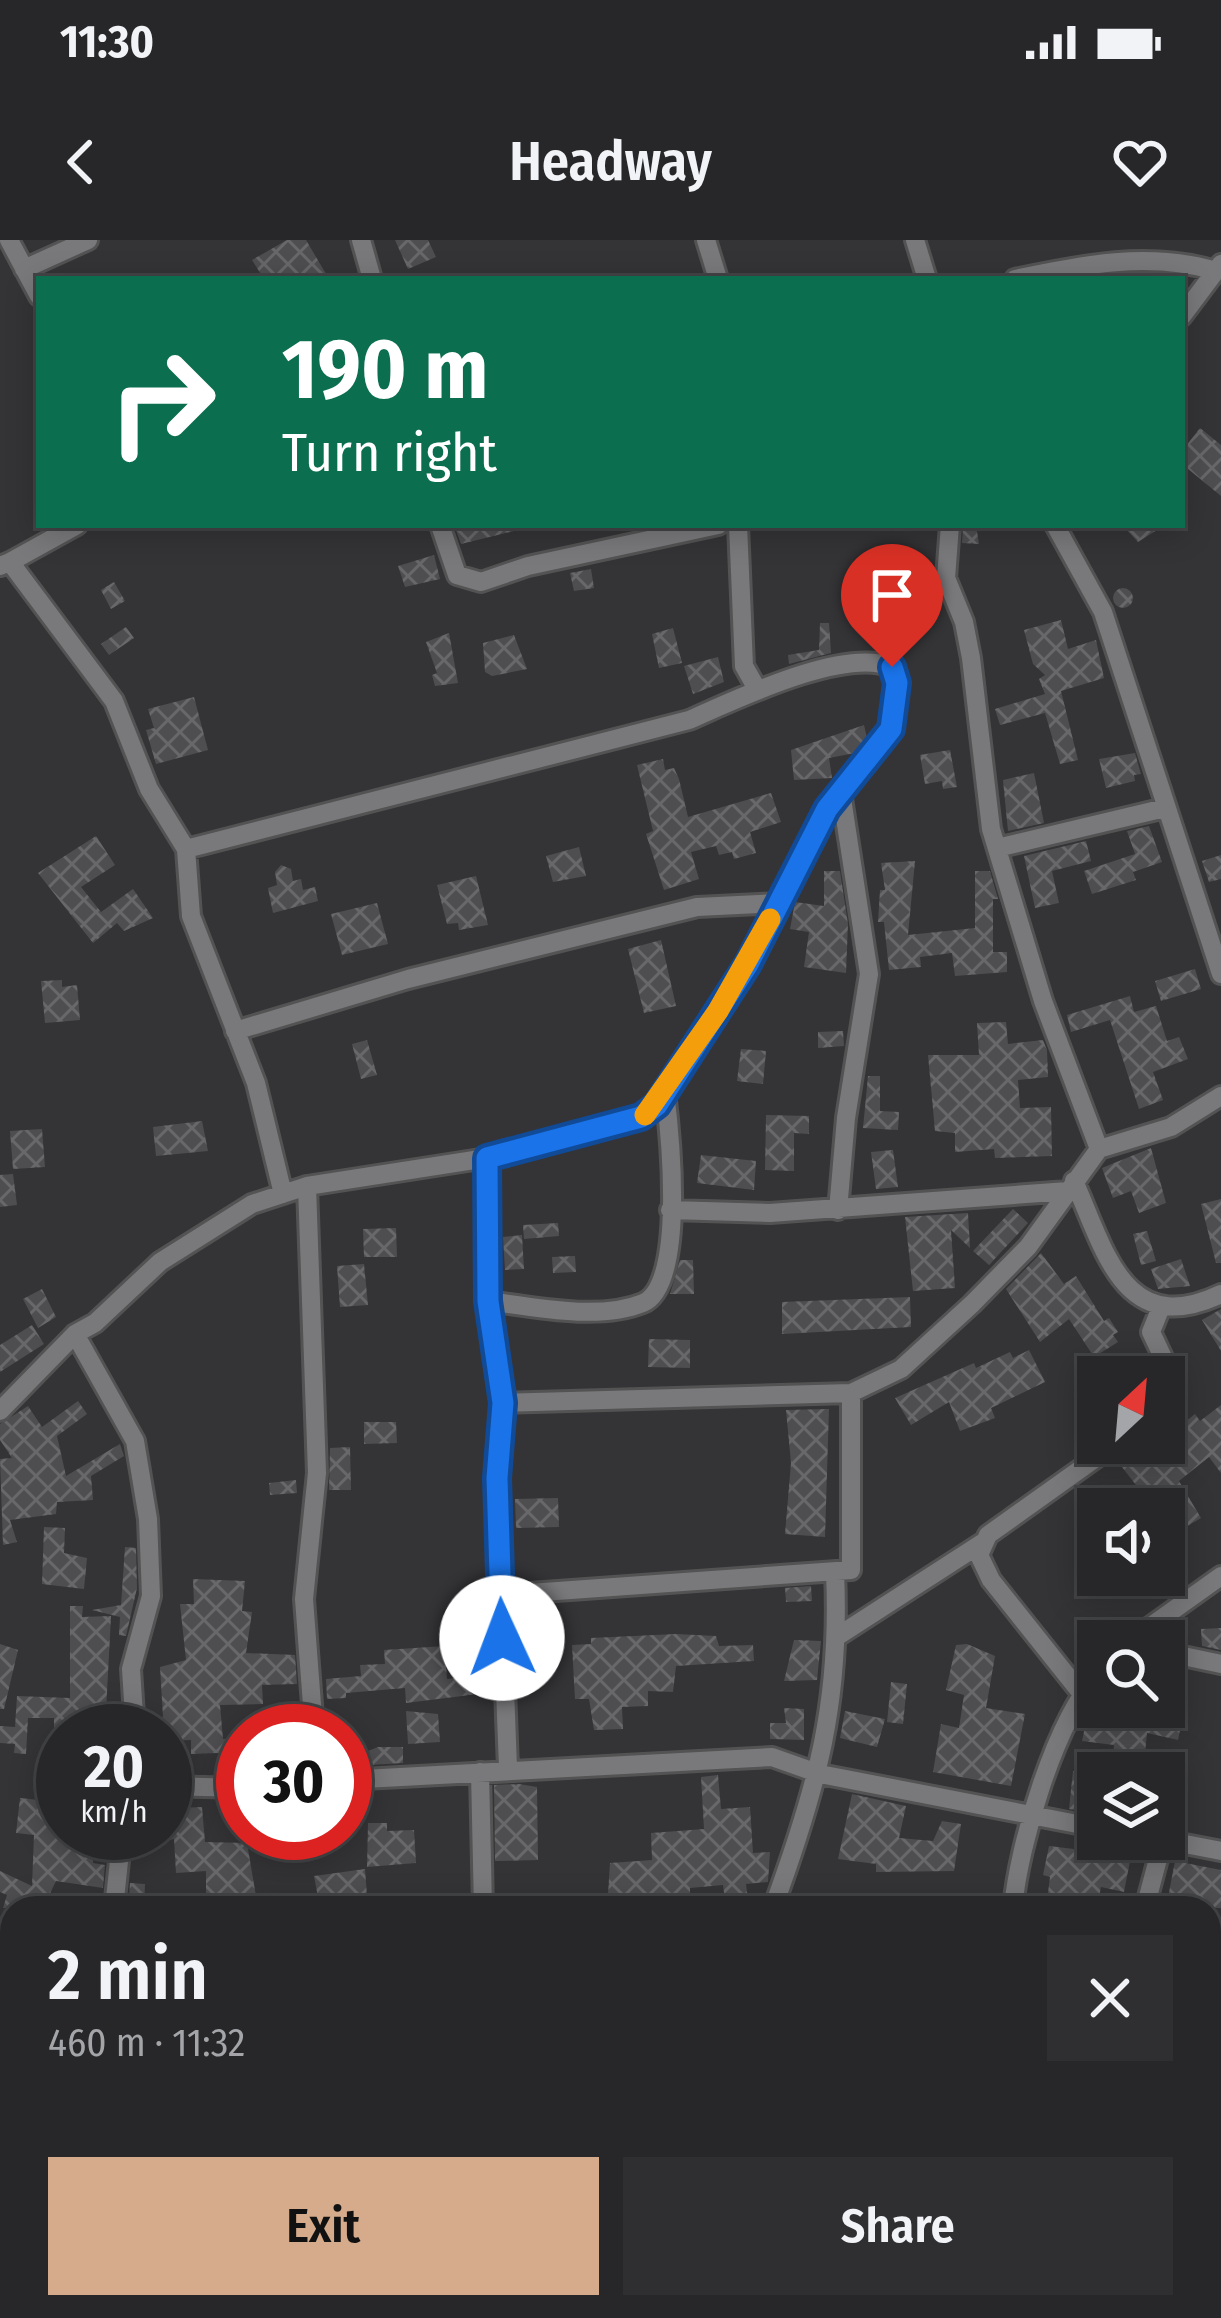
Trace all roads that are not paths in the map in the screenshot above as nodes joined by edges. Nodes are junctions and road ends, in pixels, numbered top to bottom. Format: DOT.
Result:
graph roads {
  1 [pos="9,240"];
  2 [pos="88,240"];
  3 [pos="361,240"];
  4 [pos="706,240"];
  5 [pos="915,240"];
  6 [pos="1218,268"];
  7 [pos="24,269"];
  8 [pos="371,276"];
  9 [pos="717,276"];
  10 [pos="926,276"];
  11 [pos="1029,276"];
  12 [pos="36,291"];
  13 [pos="1185,312"];
  14 [pos="71,528"];
  15 [pos="441,528"];
  16 [pos="704,528"];
  17 [pos="738,528"];
  18 [pos="950,528"];
  19 [pos="1057,528"];
  20 [pos="5,564"];
  21 [pos="757,689"];
  22 [pos="841,792"];
  23 [pos="1165,808"];
  24 [pos="997,848"];
  25 [pos="186,849"];
  26 [pos="778,903"];
  27 [pos="1221,974"];
  28 [pos="236,1030"];
  29 [pos="665,1092"];
  30 [pos="1221,1096"];
  31 [pos="1100,1149"];
  32 [pos="487,1158"];
  33 [pos="307,1186"];
  34 [pos="1071,1186"];
  35 [pos="283,1194"];
  36 [pos="670,1210"];
  37 [pos="838,1210"];
  38 [pos="1221,1294"];
  39 [pos="488,1301"];
  40 [pos="1161,1307"];
  41 [pos="75,1334"];
  42 [pos="1162,1356"];
  43 [pos="851,1393"];
  44 [pos="503,1403"];
  45 [pos="0,1411"];
  46 [pos="1089,1464"];
  47 [pos="982,1544"];
  48 [pos="835,1573"];
  49 [pos="1221,1576"];
  50 [pos="500,1595"];
  51 [pos="1159,1620"];
  52 [pos="838,1636"];
  53 [pos="1185,1656"];
  54 [pos="1221,1664"];
  55 [pos="1077,1688"];
  56 [pos="1077,1702"];
  57 [pos="133,1704"];
  58 [pos="312,1704"];
  59 [pos="508,1768"];
  60 [pos="480,1772"];
  61 [pos="820,1774"];
  62 [pos="372,1778"];
  63 [pos="1029,1815"];
  64 [pos="1077,1824"];
  65 [pos="1185,1844"];
  66 [pos="1221,1851"];
  67 [pos="119,1860"];
  68 [pos="1156,1860"];
  69 [pos="115,1896"];
  70 [pos="483,1896"];
  71 [pos="777,1896"];
  72 [pos="1015,1896"];
  73 [pos="1147,1896"];
  1 -- 7 [label="street"];
  2 -- 7 [label="street"];
  3 -- 8 [label="street"];
  4 -- 9 [label="street"];
  5 -- 10 [label="street"];
  6 -- 11 [label="street"];
  6 -- 13 [label="street"];
  7 -- 12 [label="street"];
  14 -- 20 [label="street"];
  15 -- 16 [label="street"];
  17 -- 21 [label="street"];
  18 -- 24 [label="street"];
  19 -- 23 [label="street"];
  20 -- 25 [label="street"];
  21 -- 22 [label="street"];
  21 -- 25 [label="street"];
  22 -- 26 [label="street"];
  22 -- 37 [label="street"];
  23 -- 24 [label="street"];
  23 -- 27 [label="street"];
  24 -- 31 [label="street"];
  25 -- 28 [label="street"];
  26 -- 28 [label="street"];
  26 -- 29 [label="street"];
  28 -- 35 [label="street"];
  29 -- 32 [label="street"];
  29 -- 36 [label="street"];
  30 -- 31 [label="street"];
  31 -- 34 [label="street"];
  32 -- 33 [label="street"];
  32 -- 39 [label="street"];
  33 -- 35 [label="street"];
  33 -- 58 [label="street"];
  34 -- 37 [label="street"];
  34 -- 40 [label="street"];
  34 -- 43 [label="street"];
  35 -- 41 [label="street"];
  36 -- 37 [label="street"];
  36 -- 39 [label="street"];
  38 -- 40 [label="street"];
  39 -- 44 [label="street"];
  40 -- 42 [label="street"];
  41 -- 45 [label="street"];
  41 -- 57 [label="street"];
  43 -- 44 [label="street"];
  43 -- 48 [label="street"];
  44 -- 50 [label="street"];
  46 -- 47 [label="street"];
  47 -- 52 [label="street"];
  47 -- 55 [label="street"];
  48 -- 50 [label="street"];
  48 -- 52 [label="street"];
  49 -- 51 [label="street"];
  50 -- 59 [label="street"];
  52 -- 61 [label="street"];
  53 -- 54 [label="street"];
  56 -- 63 [label="street"];
  59 -- 60 [label="street"];
  59 -- 61 [label="street"];
  60 -- 62 [label="street"];
  60 -- 70 [label="street"];
  61 -- 63 [label="street"];
  61 -- 71 [label="street"];
  63 -- 64 [label="street"];
  63 -- 72 [label="street"];
  65 -- 66 [label="street"];
  67 -- 69 [label="street"];
  68 -- 73 [label="street"];
}
